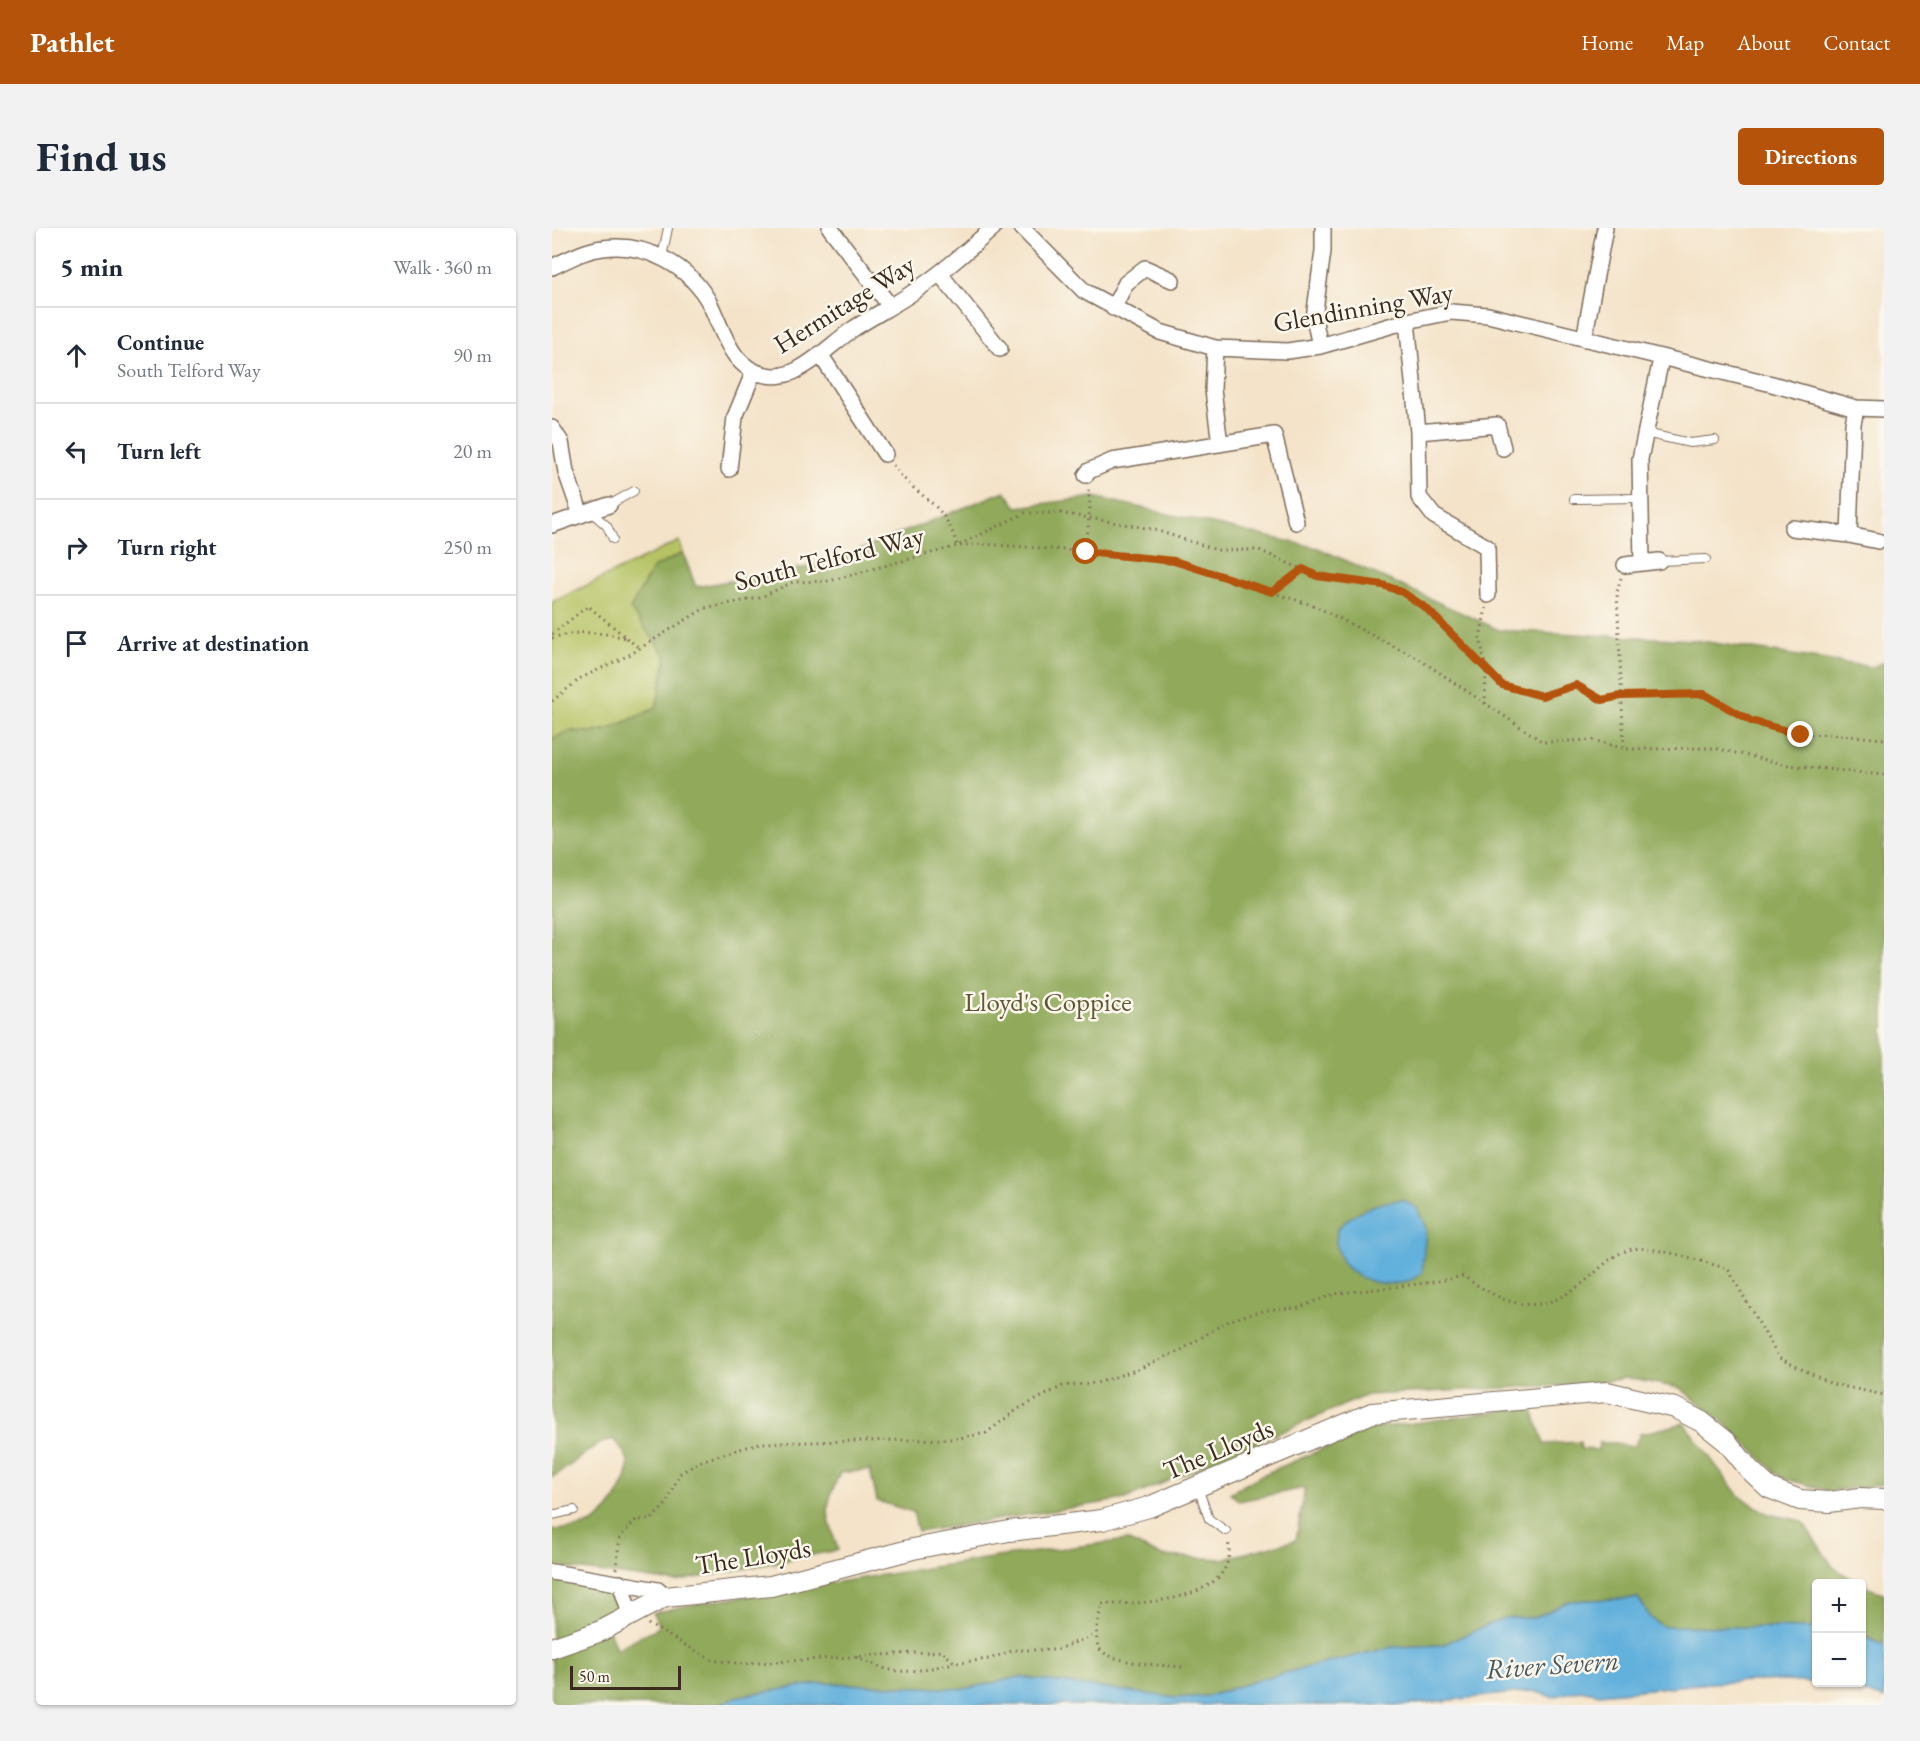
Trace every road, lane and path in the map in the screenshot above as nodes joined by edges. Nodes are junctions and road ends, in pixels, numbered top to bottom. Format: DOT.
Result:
graph roads {
  1 [pos="668,228"];
  2 [pos="830,228"];
  3 [pos="993,228"];
  4 [pos="1022,228"];
  5 [pos="1323,228"];
  6 [pos="1605,228"];
  7 [pos="662,257"];
  8 [pos="552,267"];
  9 [pos="940,274"];
  10 [pos="1172,280"];
  11 [pos="890,306"];
  12 [pos="1113,308"];
  13 [pos="1407,321"];
  14 [pos="1584,339"];
  15 [pos="1320,346"];
  16 [pos="1215,348"];
  17 [pos="1000,350"];
  18 [pos="820,354"];
  19 [pos="1661,359"];
  20 [pos="754,371"];
  21 [pos="1856,408"];
  22 [pos="1884,409"];
  23 [pos="552,428"];
  24 [pos="1418,432"];
  25 [pos="1644,432"];
  26 [pos="1715,440"];
  27 [pos="1220,444"];
  28 [pos="1503,448"];
  29 [pos="885,454"];
  30 [pos="729,469"];
  31 [pos="1086,476"];
  32 [pos="634,491"];
  33 [pos="1640,498"];
  34 [pos="1574,499"];
  35 [pos="609,505"];
  36 [pos="586,514"];
  37 [pos="1089,517"];
  38 [pos="1296,522"];
  39 [pos="552,525"];
  40 [pos="1792,528"];
  41 [pos="1849,535"];
  42 [pos="613,539"];
  43 [pos="1878,541"];
  44 [pos="957,546"];
  45 [pos="1086,552"];
  46 [pos="1706,559"];
  47 [pos="1659,561"];
  48 [pos="1642,563"];
  49 [pos="1625,565"];
  50 [pos="1303,569"];
  51 [pos="1272,592"];
  52 [pos="1488,595"];
  53 [pos="552,636"];
  54 [pos="629,639"];
  55 [pos="640,648"];
  56 [pos="1486,670"];
  57 [pos="1621,696"];
  58 [pos="552,701"];
  59 [pos="1485,704"];
  60 [pos="1884,739"];
  61 [pos="1624,748"];
  62 [pos="1884,776"];
  63 [pos="1884,1395"];
  64 [pos="1198,1488"];
  65 [pos="1884,1500"];
  66 [pos="574,1510"];
  67 [pos="552,1515"];
  68 [pos="1226,1530"];
  69 [pos="552,1572"];
  70 [pos="616,1582"];
  71 [pos="665,1598"];
  72 [pos="630,1614"];
  73 [pos="1096,1634"];
  74 [pos="552,1648"];
  75 [pos="856,1656"];
  76 [pos="955,1663"];
  77 [pos="1182,1667"];
  1 -- 7 [label="lane"];
  2 -- 11 [label="street"];
  3 -- 9 [label="street, Hermitage Way"];
  4 -- 12 [label="street, Glendinning Way"];
  5 -- 15 [label="street"];
  6 -- 14 [label="street"];
  7 -- 8 [label="street, Hermitage Way"];
  7 -- 20 [label="street, Hermitage Way"];
  9 -- 11 [label="street, Hermitage Way"];
  9 -- 17 [label="street"];
  10 -- 12 [label="street"];
  11 -- 18 [label="street, Hermitage Way"];
  12 -- 16 [label="street, Glendinning Way"];
  13 -- 14 [label="street, Glendinning Way"];
  13 -- 15 [label="street, Glendinning Way"];
  13 -- 24 [label="street"];
  14 -- 19 [label="street, Glendinning Way"];
  15 -- 16 [label="street, Glendinning Way"];
  16 -- 27 [label="street"];
  18 -- 20 [label="street, Hermitage Way"];
  18 -- 29 [label="street"];
  19 -- 21 [label="street, Glendinning Way"];
  19 -- 25 [label="street"];
  20 -- 30 [label="street"];
  21 -- 22 [label="street, Glendinning Way"];
  21 -- 41 [label="street"];
  23 -- 36 [label="street"];
  24 -- 28 [label="street"];
  24 -- 52 [label="street"];
  25 -- 26 [label="lane"];
  25 -- 33 [label="street"];
  27 -- 31 [label="street"];
  27 -- 38 [label="street"];
  29 -- 44 [label="path"];
  31 -- 37 [label="path"];
  32 -- 35 [label="lane"];
  33 -- 34 [label="lane"];
  33 -- 48 [label="street"];
  35 -- 36 [label="street"];
  36 -- 39 [label="street"];
  36 -- 42 [label="lane"];
  37 -- 44 [label="path"];
  37 -- 45 [label="path"];
  37 -- 50 [label="path"];
  40 -- 41 [label="street"];
  41 -- 43 [label="street"];
  44 -- 45 [label="path, South Telford Way"];
  44 -- 55 [label="path, South Telford Way"];
  45 -- 51 [label="path, South Telford Way"];
  46 -- 47 [label="lane"];
  47 -- 48 [label="street"];
  48 -- 49 [label="street"];
  49 -- 57 [label="path"];
  50 -- 51 [label="path"];
  50 -- 56 [label="path"];
  51 -- 59 [label="path, South Telford Way"];
  52 -- 56 [label="path"];
  53 -- 54 [label="path"];
  53 -- 54 [label="path"];
  54 -- 55 [label="path"];
  55 -- 58 [label="path, South Telford Way"];
  56 -- 57 [label="path"];
  56 -- 59 [label="path"];
  57 -- 60 [label="path"];
  57 -- 61 [label="path"];
  59 -- 61 [label="path, South Telford Way"];
  61 -- 62 [label="path, South Telford Way"];
  63 -- 70 [label="path"];
  64 -- 65 [label="street, The Lloyds"];
  64 -- 68 [label="lane"];
  64 -- 71 [label="street, The Lloyds"];
  66 -- 67 [label="lane"];
  68 -- 73 [label="path"];
  69 -- 70 [label="street"];
  70 -- 71 [label="street"];
  70 -- 72 [label="street"];
  71 -- 72 [label="street, The Lloyds"];
  72 -- 74 [label="street, The Lloyds"];
  72 -- 75 [label="path"];
  73 -- 76 [label="path"];
  73 -- 77 [label="path"];
  75 -- 76 [label="path"];
  75 -- 76 [label="path"];
}
